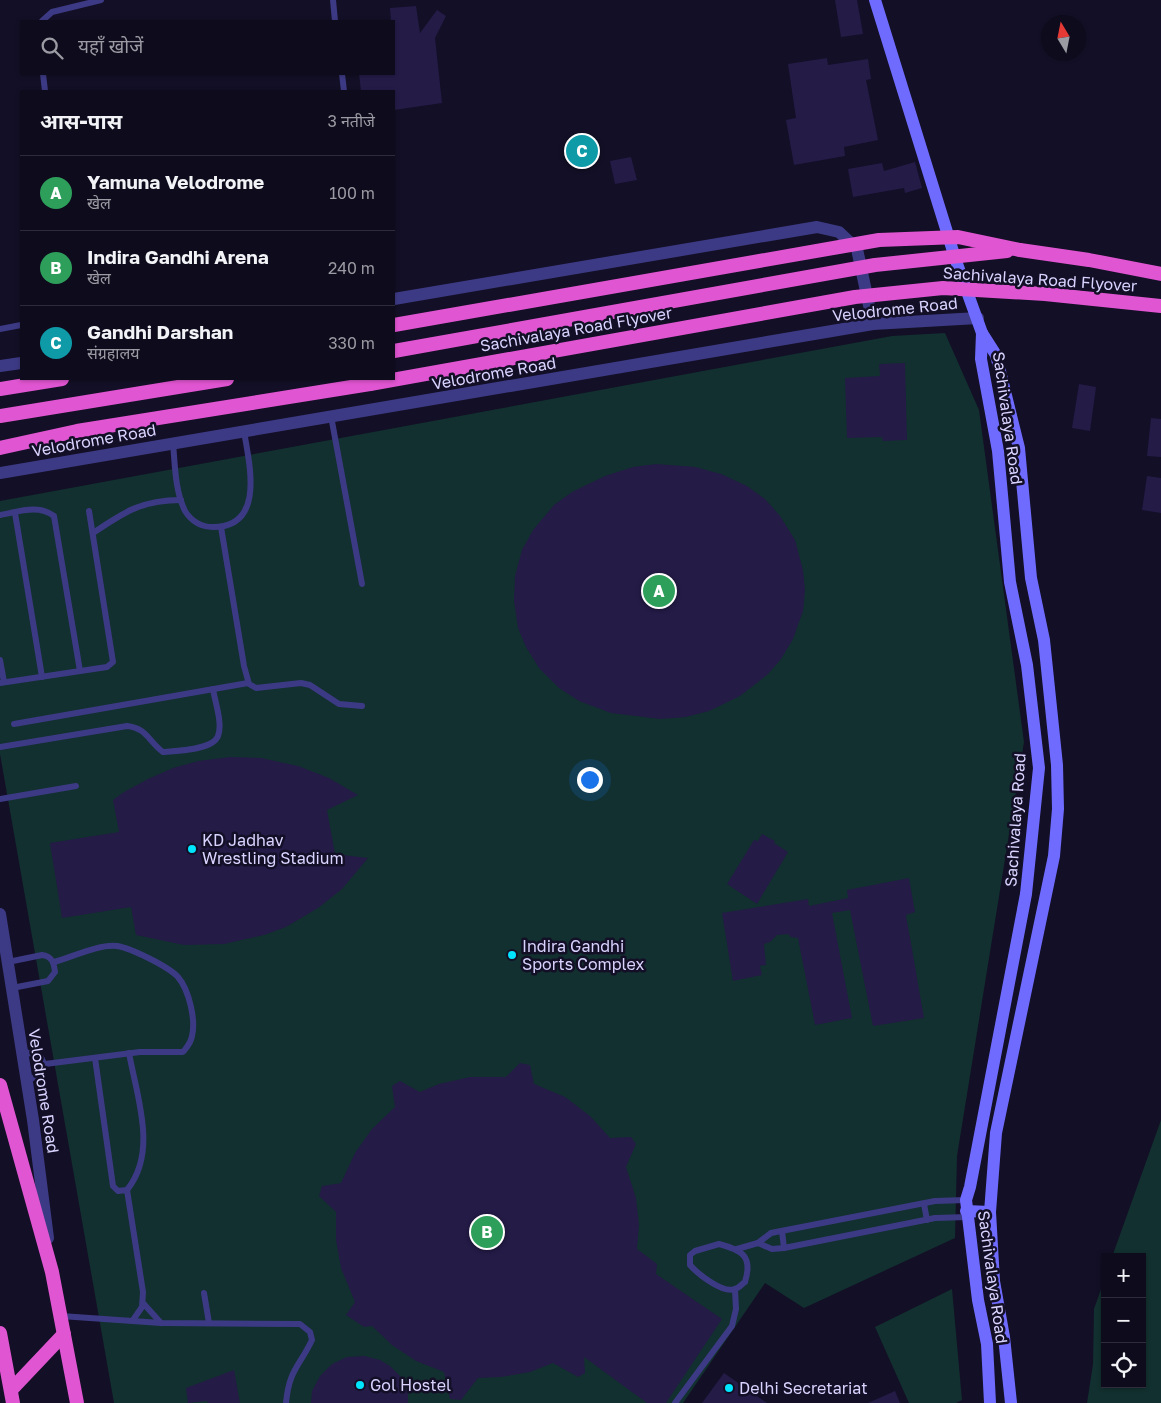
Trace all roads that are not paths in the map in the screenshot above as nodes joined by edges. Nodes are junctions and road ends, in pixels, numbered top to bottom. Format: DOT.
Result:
graph roads {
  1 [pos="98,0"];
  2 [pos="333,0"];
  3 [pos="875,0"];
  4 [pos="43,20"];
  5 [pos="335,20"];
  6 [pos="43,75"];
  7 [pos="342,75"];
  8 [pos="45,90"];
  9 [pos="344,90"];
  10 [pos="1020,250"];
  11 [pos="1161,274"];
  12 [pos="395,299"];
  13 [pos="1161,306"];
  14 [pos="978,318"];
  15 [pos="873,324"];
  16 [pos="20,325"];
  17 [pos="395,325"];
  18 [pos="0,329"];
  19 [pos="982,334"];
  20 [pos="395,351"];
  21 [pos="20,362"];
  22 [pos="0,366"];
  23 [pos="56,380"];
  24 [pos="221,380"];
  25 [pos="392,380"];
  26 [pos="395,380"];
  27 [pos="0,389"];
  28 [pos="0,416"];
  29 [pos="331,416"];
  30 [pos="244,430"];
  31 [pos="172,443"];
  32 [pos="0,448"];
  33 [pos="0,473"];
  34 [pos="181,500"];
  35 [pos="89,511"];
  36 [pos="16,513"];
  37 [pos="0,515"];
  38 [pos="221,527"];
  39 [pos="93,533"];
  40 [pos="362,584"];
  41 [pos="1034,602"];
  42 [pos="1014,606"];
  43 [pos="0,660"];
  44 [pos="80,671"];
  45 [pos="42,677"];
  46 [pos="2,683"];
  47 [pos="248,683"];
  48 [pos="213,689"];
  49 [pos="362,706"];
  50 [pos="14,724"];
  51 [pos="0,747"];
  52 [pos="76,786"];
  53 [pos="0,799"];
  54 [pos="0,914"];
  55 [pos="8,962"];
  56 [pos="54,962"];
  57 [pos="12,988"];
  58 [pos="22,1051"];
  59 [pos="129,1053"];
  60 [pos="95,1058"];
  61 [pos="45,1064"];
  62 [pos="26,1081"];
  63 [pos="0,1085"];
  64 [pos="127,1190"];
  65 [pos="924,1204"];
  66 [pos="966,1209"];
  67 [pos="990,1212"];
  68 [pos="927,1220"];
  69 [pos="782,1231"];
  70 [pos="758,1243"];
  71 [pos="737,1248"];
  72 [pos="784,1248"];
  73 [pos="52,1272"];
  74 [pos="994,1280"];
  75 [pos="976,1284"];
  76 [pos="735,1290"];
  77 [pos="204,1293"];
  78 [pos="143,1303"];
  79 [pos="61,1316"];
  80 [pos="133,1320"];
  81 [pos="161,1323"];
  82 [pos="209,1323"];
  83 [pos="0,1334"];
  84 [pos="64,1334"];
  85 [pos="12,1396"];
  86 [pos="77,1403"];
  87 [pos="286,1403"];
  88 [pos="675,1403"];
  89 [pos="990,1403"];
  90 [pos="1011,1403"];
  1 -- 4 [label="lane"];
  2 -- 5 [label="lane"];
  3 -- 14 [label="main road"];
  6 -- 8 [label="lane"];
  7 -- 9 [label="lane"];
  10 -- 11 [label="highway, Sachivalaya Road Flyover"];
  10 -- 17 [label="highway, bridge"];
  10 -- 20 [label="highway, Sachivalaya Road Flyover, bridge"];
  12 -- 15 [label="street"];
  13 -- 26 [label="highway, Sachivalaya Road Flyover, bridge"];
  14 -- 15 [label="street, Velodrome Road"];
  14 -- 19 [label="main road, Velodrome Road"];
  15 -- 29 [label="street, Velodrome Road"];
  16 -- 18 [label="lane"];
  19 -- 41 [label="main road, Sachivalaya Road"];
  19 -- 42 [label="main road, Sachivalaya Road"];
  21 -- 22 [label="street"];
  23 -- 27 [label="highway"];
  24 -- 28 [label="highway"];
  25 -- 32 [label="highway, Sachivalaya Road Flyover, bridge"];
  29 -- 30 [label="street, Velodrome Road"];
  29 -- 40 [label="lane"];
  30 -- 31 [label="street, Velodrome Road"];
  30 -- 38 [label="lane"];
  31 -- 33 [label="street, Velodrome Road"];
  31 -- 34 [label="lane"];
  34 -- 38 [label="lane"];
  34 -- 39 [label="lane"];
  35 -- 39 [label="lane"];
  36 -- 37 [label="lane"];
  36 -- 44 [label="lane"];
  36 -- 45 [label="lane"];
  38 -- 47 [label="lane"];
  39 -- 44 [label="lane"];
  41 -- 42 [label="main road"];
  41 -- 67 [label="main road, Sachivalaya Road"];
  42 -- 66 [label="main road, Sachivalaya Road"];
  43 -- 46 [label="lane"];
  44 -- 45 [label="lane"];
  45 -- 46 [label="lane"];
  47 -- 48 [label="lane"];
  47 -- 49 [label="lane"];
  48 -- 50 [label="lane"];
  48 -- 51 [label="lane"];
  52 -- 53 [label="lane"];
  54 -- 55 [label="street, Velodrome Road"];
  55 -- 56 [label="lane"];
  55 -- 57 [label="street, Velodrome Road"];
  56 -- 57 [label="lane"];
  56 -- 59 [label="lane"];
  57 -- 58 [label="street, Velodrome Road"];
  58 -- 61 [label="lane"];
  58 -- 62 [label="street, Velodrome Road"];
  59 -- 60 [label="lane"];
  59 -- 64 [label="lane"];
  60 -- 61 [label="lane"];
  60 -- 64 [label="lane"];
  61 -- 62 [label="lane"];
  62 -- 73 [label="street, Velodrome Road"];
  63 -- 73 [label="highway"];
  64 -- 78 [label="lane"];
  65 -- 66 [label="lane"];
  65 -- 68 [label="lane"];
  65 -- 69 [label="lane"];
  66 -- 67 [label="main road"];
  66 -- 68 [label="lane"];
  66 -- 75 [label="main road, Sachivalaya Road"];
  67 -- 74 [label="main road, Sachivalaya Road"];
  68 -- 72 [label="lane"];
  69 -- 70 [label="lane"];
  69 -- 72 [label="lane"];
  70 -- 71 [label="lane"];
  70 -- 72 [label="lane"];
  71 -- 76 [label="lane"];
  71 -- 76 [label="lane"];
  73 -- 79 [label="highway"];
  74 -- 75 [label="main road"];
  74 -- 90 [label="main road, Sachivalaya Road"];
  75 -- 89 [label="main road, Sachivalaya Road"];
  76 -- 88 [label="lane"];
  77 -- 82 [label="lane"];
  78 -- 80 [label="lane"];
  78 -- 81 [label="lane"];
  79 -- 80 [label="lane"];
  79 -- 84 [label="highway"];
  80 -- 81 [label="lane"];
  81 -- 82 [label="lane"];
  82 -- 87 [label="lane"];
  83 -- 85 [label="highway"];
  84 -- 85 [label="highway"];
  84 -- 86 [label="highway"];
}
